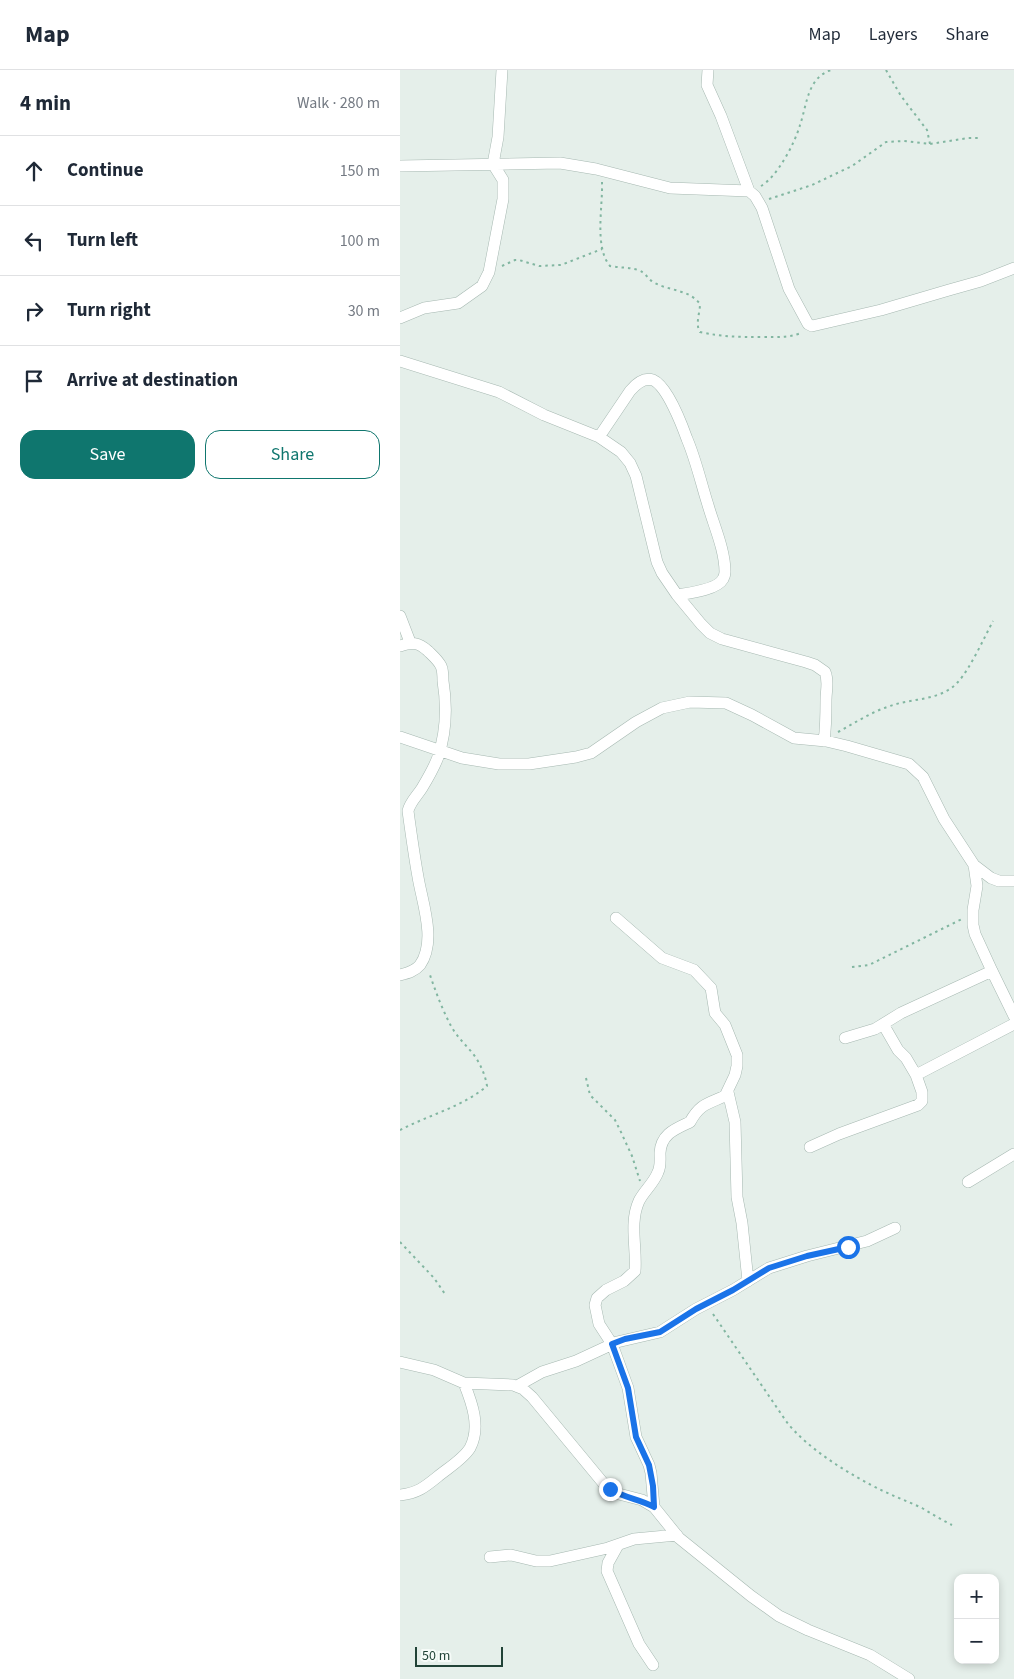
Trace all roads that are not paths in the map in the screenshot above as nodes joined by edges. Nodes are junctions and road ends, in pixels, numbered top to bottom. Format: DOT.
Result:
graph roads {
  1 [pos="502,70"];
  2 [pos="708,70"];
  3 [pos="494,164"];
  4 [pos="400,166"];
  5 [pos="749,191"];
  6 [pos="1014,268"];
  7 [pos="400,318"];
  8 [pos="400,361"];
  9 [pos="599,437"];
  10 [pos="677,596"];
  11 [pos="400,616"];
  12 [pos="405,644"];
  13 [pos="400,736"];
  14 [pos="825,741"];
  15 [pos="440,751"];
  16 [pos="974,864"];
  17 [pos="1014,881"];
  18 [pos="616,918"];
  19 [pos="992,972"];
  20 [pos="400,975"];
  21 [pos="1014,1016"];
  22 [pos="883,1024"];
  23 [pos="1014,1024"];
  24 [pos="845,1038"];
  25 [pos="916,1075"];
  26 [pos="728,1092"];
  27 [pos="810,1147"];
  28 [pos="1014,1154"];
  29 [pos="968,1182"];
  30 [pos="895,1228"];
  31 [pos="748,1281"];
  32 [pos="612,1344"];
  33 [pos="400,1362"];
  34 [pos="464,1383"];
  35 [pos="517,1386"];
  36 [pos="400,1495"];
  37 [pos="654,1507"];
  38 [pos="677,1535"];
  39 [pos="618,1545"];
  40 [pos="490,1557"];
  41 [pos="653,1665"];
  42 [pos="909,1679"];
  1 -- 3 [label="street"];
  2 -- 5 [label="street"];
  3 -- 4 [label="street"];
  3 -- 5 [label="street"];
  3 -- 7 [label="street"];
  5 -- 6 [label="street"];
  8 -- 9 [label="street"];
  9 -- 10 [label="street"];
  9 -- 10 [label="street"];
  10 -- 14 [label="street"];
  11 -- 12 [label="street"];
  12 -- 15 [label="street"];
  13 -- 15 [label="street"];
  14 -- 15 [label="street"];
  14 -- 16 [label="street"];
  15 -- 20 [label="street"];
  16 -- 17 [label="street"];
  16 -- 19 [label="street"];
  18 -- 26 [label="street"];
  19 -- 21 [label="street"];
  19 -- 22 [label="street"];
  22 -- 24 [label="street"];
  22 -- 25 [label="street"];
  23 -- 25 [label="street"];
  25 -- 27 [label="street"];
  26 -- 31 [label="street"];
  26 -- 32 [label="street"];
  28 -- 29 [label="street"];
  30 -- 31 [label="street"];
  31 -- 32 [label="street"];
  32 -- 35 [label="street"];
  32 -- 37 [label="street"];
  33 -- 34 [label="street"];
  34 -- 35 [label="street"];
  34 -- 36 [label="street"];
  35 -- 37 [label="street"];
  37 -- 38 [label="street"];
  38 -- 39 [label="street"];
  38 -- 42 [label="street"];
  39 -- 40 [label="street"];
  39 -- 41 [label="street"];
}
